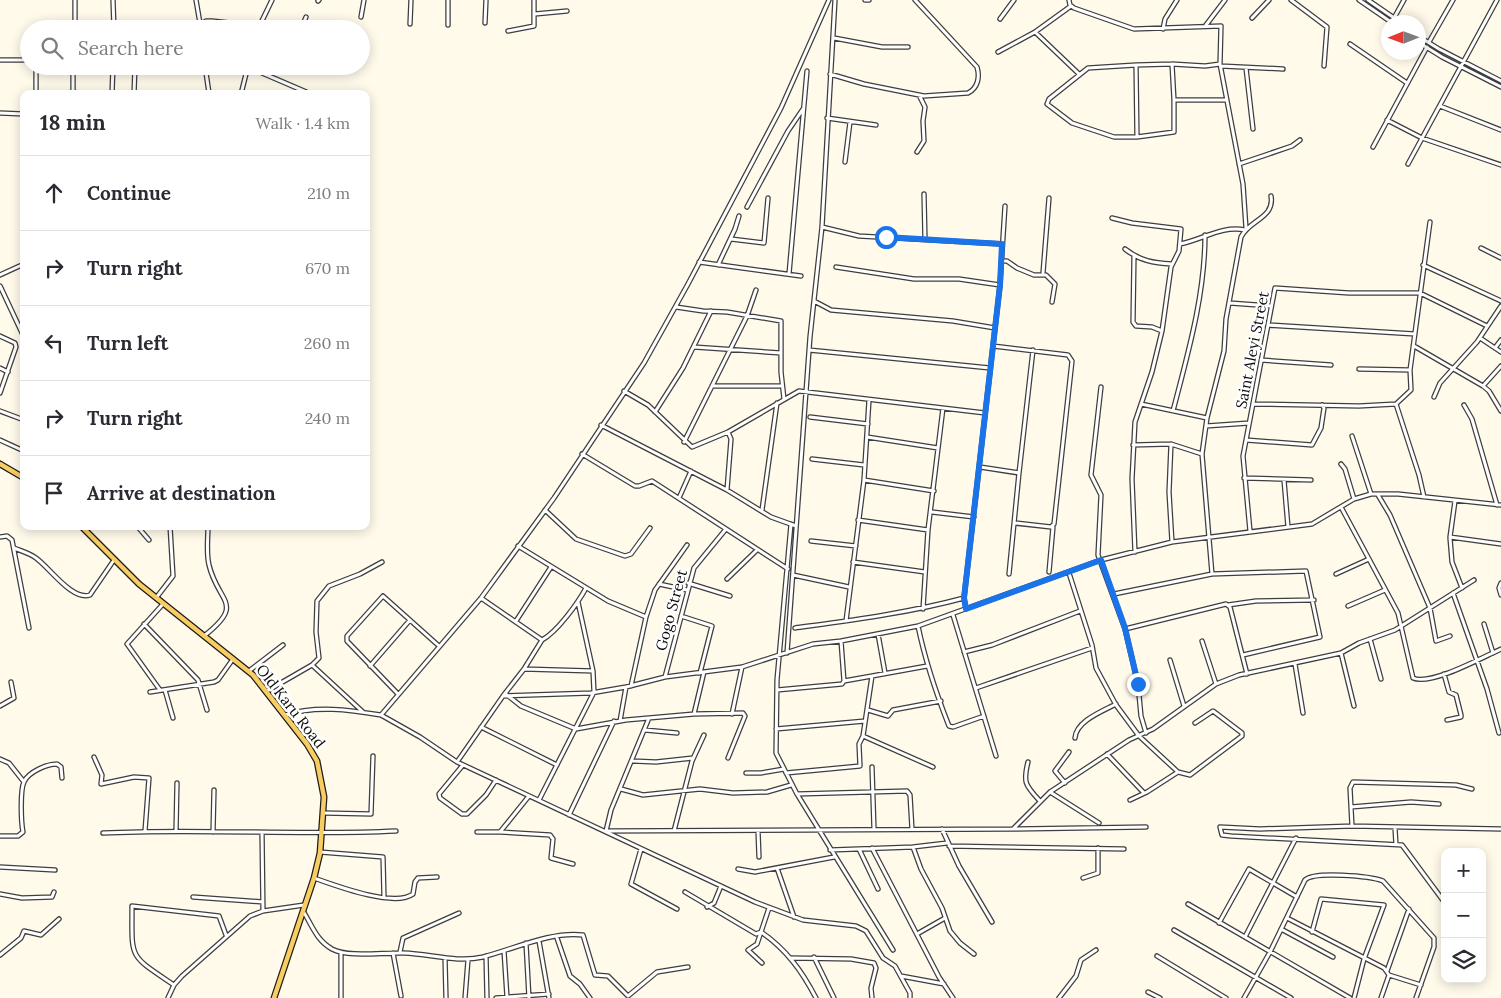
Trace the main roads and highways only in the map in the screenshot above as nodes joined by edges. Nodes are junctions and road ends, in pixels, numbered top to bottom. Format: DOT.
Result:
graph roads {
  1 [pos="0,464"];
  2 [pos="20,476"];
  3 [pos="85,530"];
  4 [pos="274,998"];
  1 -- 2 [label="main road"];
  3 -- 4 [label="main road, Old Karu Road"];
}
